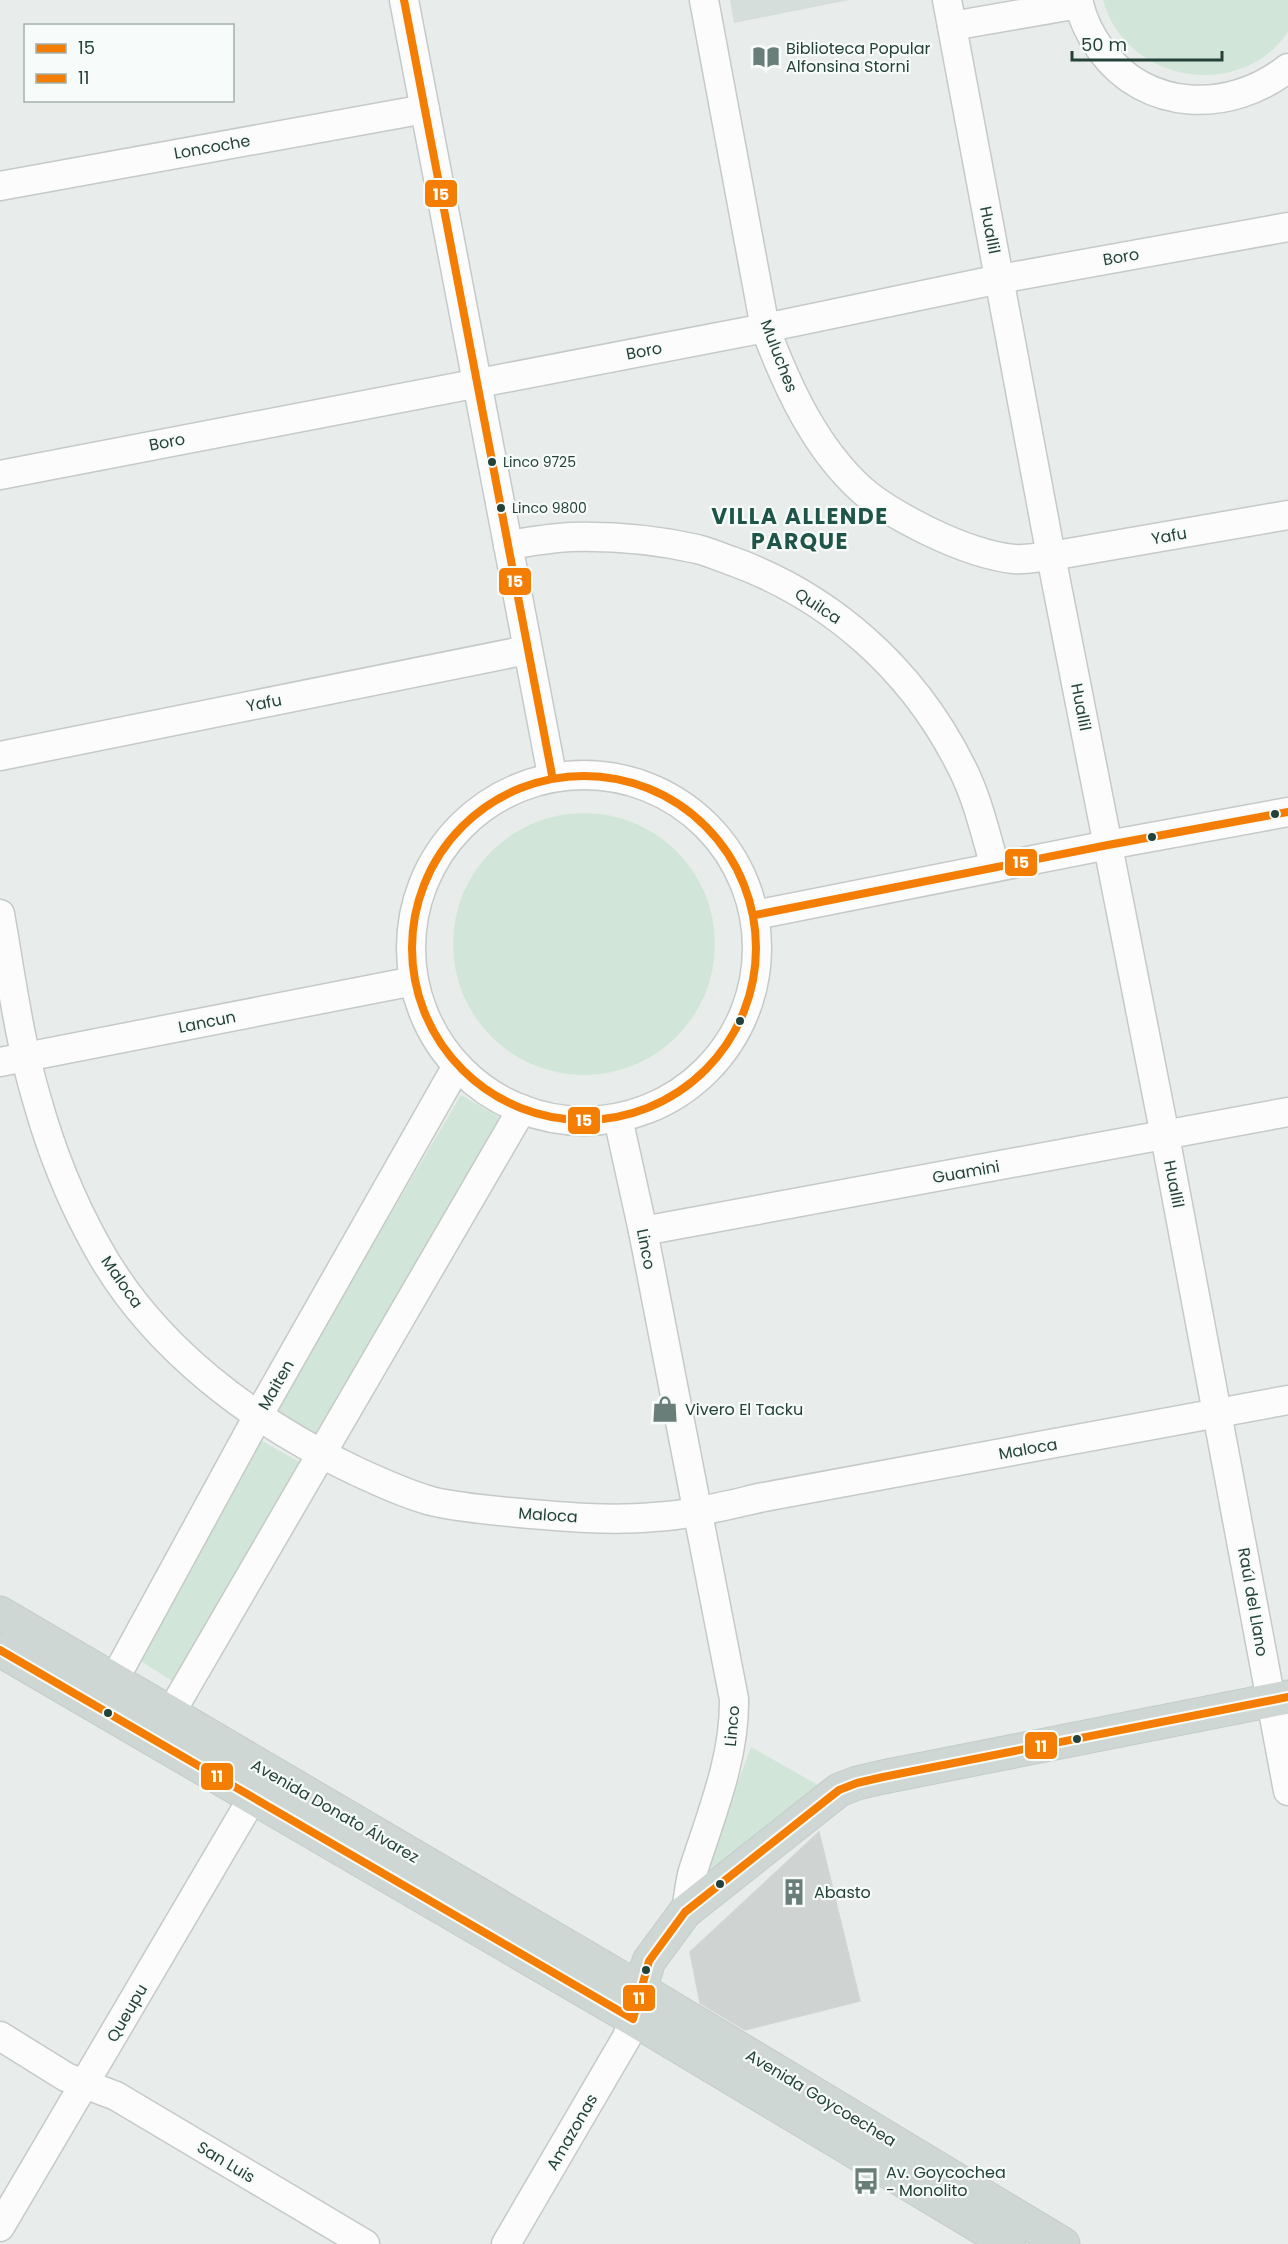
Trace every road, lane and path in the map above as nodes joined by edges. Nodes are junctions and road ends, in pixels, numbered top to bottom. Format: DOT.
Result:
graph roads {
  1 [pos="404,0"];
  2 [pos="704,0"];
  3 [pos="1079,2"];
  4 [pos="949,13"];
  5 [pos="1288,68"];
  6 [pos="425,109"];
  7 [pos="0,186"];
  8 [pos="1288,227"];
  9 [pos="1000,279"];
  10 [pos="765,328"];
  11 [pos="477,383"];
  12 [pos="0,475"];
  13 [pos="1288,515"];
  14 [pos="508,545"];
  15 [pos="1051,556"];
  16 [pos="527,650"];
  17 [pos="0,756"];
  18 [pos="552,775"];
  19 [pos="1288,812"];
  20 [pos="1108,845"];
  21 [pos="995,867"];
  22 [pos="0,914"];
  23 [pos="755,915"];
  24 [pos="414,981"];
  25 [pos="13,1060"];
  26 [pos="457,1066"];
  27 [pos="522,1109"];
  28 [pos="1288,1112"];
  29 [pos="618,1118"];
  30 [pos="1165,1136"];
  31 [pos="643,1231"];
  32 [pos="1288,1400"];
  33 [pos="1218,1414"];
  34 [pos="258,1416"];
  35 [pos="320,1454"];
  36 [pos="698,1512"];
  37 [pos="0,1613"];
  38 [pos="0,1650"];
  39 [pos="107,1694"];
  40 [pos="1279,1699"];
  41 [pos="162,1727"];
  42 [pos="1288,1791"];
  43 [pos="253,1797"];
  44 [pos="685,1912"];
  45 [pos="637,2004"];
  46 [pos="0,2036"];
  47 [pos="85,2085"];
  48 [pos="0,2227"];
  49 [pos="1008,2232"];
  50 [pos="365,2244"];
  51 [pos="506,2244"];
  1 -- 6 [label="street"];
  2 -- 10 [label="street, Muluches"];
  3 -- 4 [label="street"];
  3 -- 5 [label="street"];
  4 -- 9 [label="street, Huallil"];
  6 -- 7 [label="street, Loncoche"];
  6 -- 11 [label="street"];
  8 -- 9 [label="street, Boro"];
  9 -- 10 [label="street, Boro"];
  9 -- 15 [label="street, Huallil"];
  10 -- 11 [label="street, Boro"];
  10 -- 15 [label="street, Muluches"];
  11 -- 12 [label="street, Boro"];
  11 -- 14 [label="street"];
  13 -- 15 [label="street, Yafu"];
  14 -- 16 [label="street"];
  14 -- 21 [label="street, Quilca"];
  15 -- 20 [label="street, Huallil"];
  16 -- 17 [label="street, Yafu"];
  16 -- 18 [label="street"];
  18 -- 23 [label="street"];
  18 -- 24 [label="street"];
  19 -- 20 [label="street"];
  20 -- 21 [label="street"];
  20 -- 30 [label="street, Huallil"];
  21 -- 23 [label="street"];
  22 -- 25 [label="street, Maloca"];
  23 -- 29 [label="street"];
  24 -- 25 [label="street, Lancun"];
  24 -- 26 [label="street"];
  25 -- 34 [label="street, Maloca"];
  26 -- 27 [label="street"];
  26 -- 34 [label="street, Maiten"];
  27 -- 29 [label="street"];
  27 -- 35 [label="street"];
  28 -- 30 [label="street, Guamini"];
  29 -- 31 [label="street, Linco"];
  30 -- 31 [label="street, Guamini"];
  30 -- 33 [label="street, Huallil"];
  31 -- 36 [label="street, Linco"];
  32 -- 33 [label="street, Maloca"];
  33 -- 36 [label="street, Maloca"];
  33 -- 40 [label="street, Raúl del Llano"];
  34 -- 35 [label="street, Maloca"];
  34 -- 39 [label="street, Maiten"];
  35 -- 36 [label="street, Maloca"];
  35 -- 41 [label="street"];
  36 -- 44 [label="street, Linco"];
  37 -- 39 [label="main road, Avenida Donato Álvarez"];
  38 -- 39 [label="main road, Avenida Donato Álvarez"];
  39 -- 41 [label="main road, Avenida Donato Álvarez"];
  40 -- 42 [label="street, Raúl del Llano"];
  40 -- 44 [label="main road"];
  41 -- 43 [label="main road, Avenida Donato Álvarez"];
  41 -- 45 [label="main road, Avenida Donato Álvarez"];
  43 -- 45 [label="main road, Avenida Donato Álvarez"];
  43 -- 47 [label="street, Queupu"];
  44 -- 45 [label="main road"];
  45 -- 49 [label="main road, Avenida Goycoechea"];
  45 -- 51 [label="street, Amazonas"];
  46 -- 47 [label="street, San Luis"];
  47 -- 48 [label="street, Queupu"];
  47 -- 50 [label="street, San Luis"];
}
